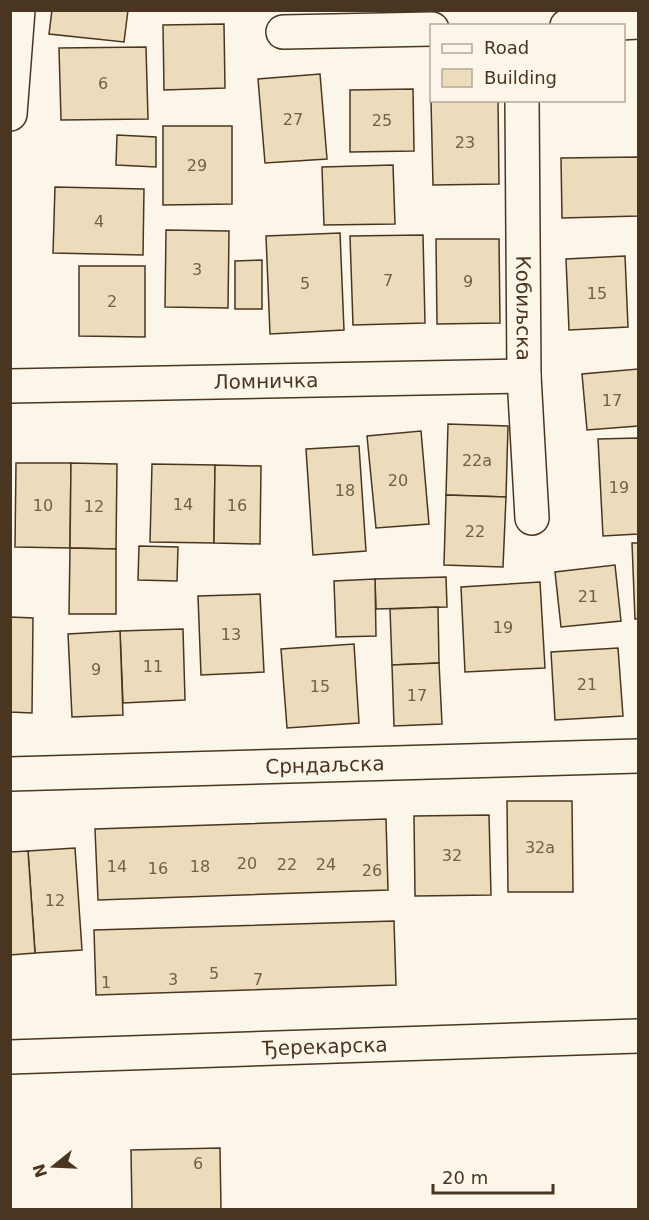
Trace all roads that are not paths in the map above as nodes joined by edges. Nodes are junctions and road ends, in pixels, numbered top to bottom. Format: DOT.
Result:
graph roads {
  1 [pos="18,10"];
  2 [pos="639,22"];
  3 [pos="603,24"];
  4 [pos="430,29"];
  5 [pos="283,32"];
  6 [pos="522,102"];
  7 [pos="10,114"];
  8 [pos="524,376"];
  9 [pos="10,386"];
  10 [pos="532,518"];
  11 [pos="639,756"];
  12 [pos="10,774"];
  13 [pos="639,1036"];
  14 [pos="10,1058"];
  1 -- 7 [label="street"];
  2 -- 3 [label="street"];
  4 -- 5 [label="street"];
  6 -- 8 [label="street, Кобиљска"];
  8 -- 9 [label="street, Ломничка"];
  8 -- 10 [label="street, Кобиљска"];
  11 -- 12 [label="street, Срндаљска"];
  13 -- 14 [label="street, Ђерекарска"];
}
